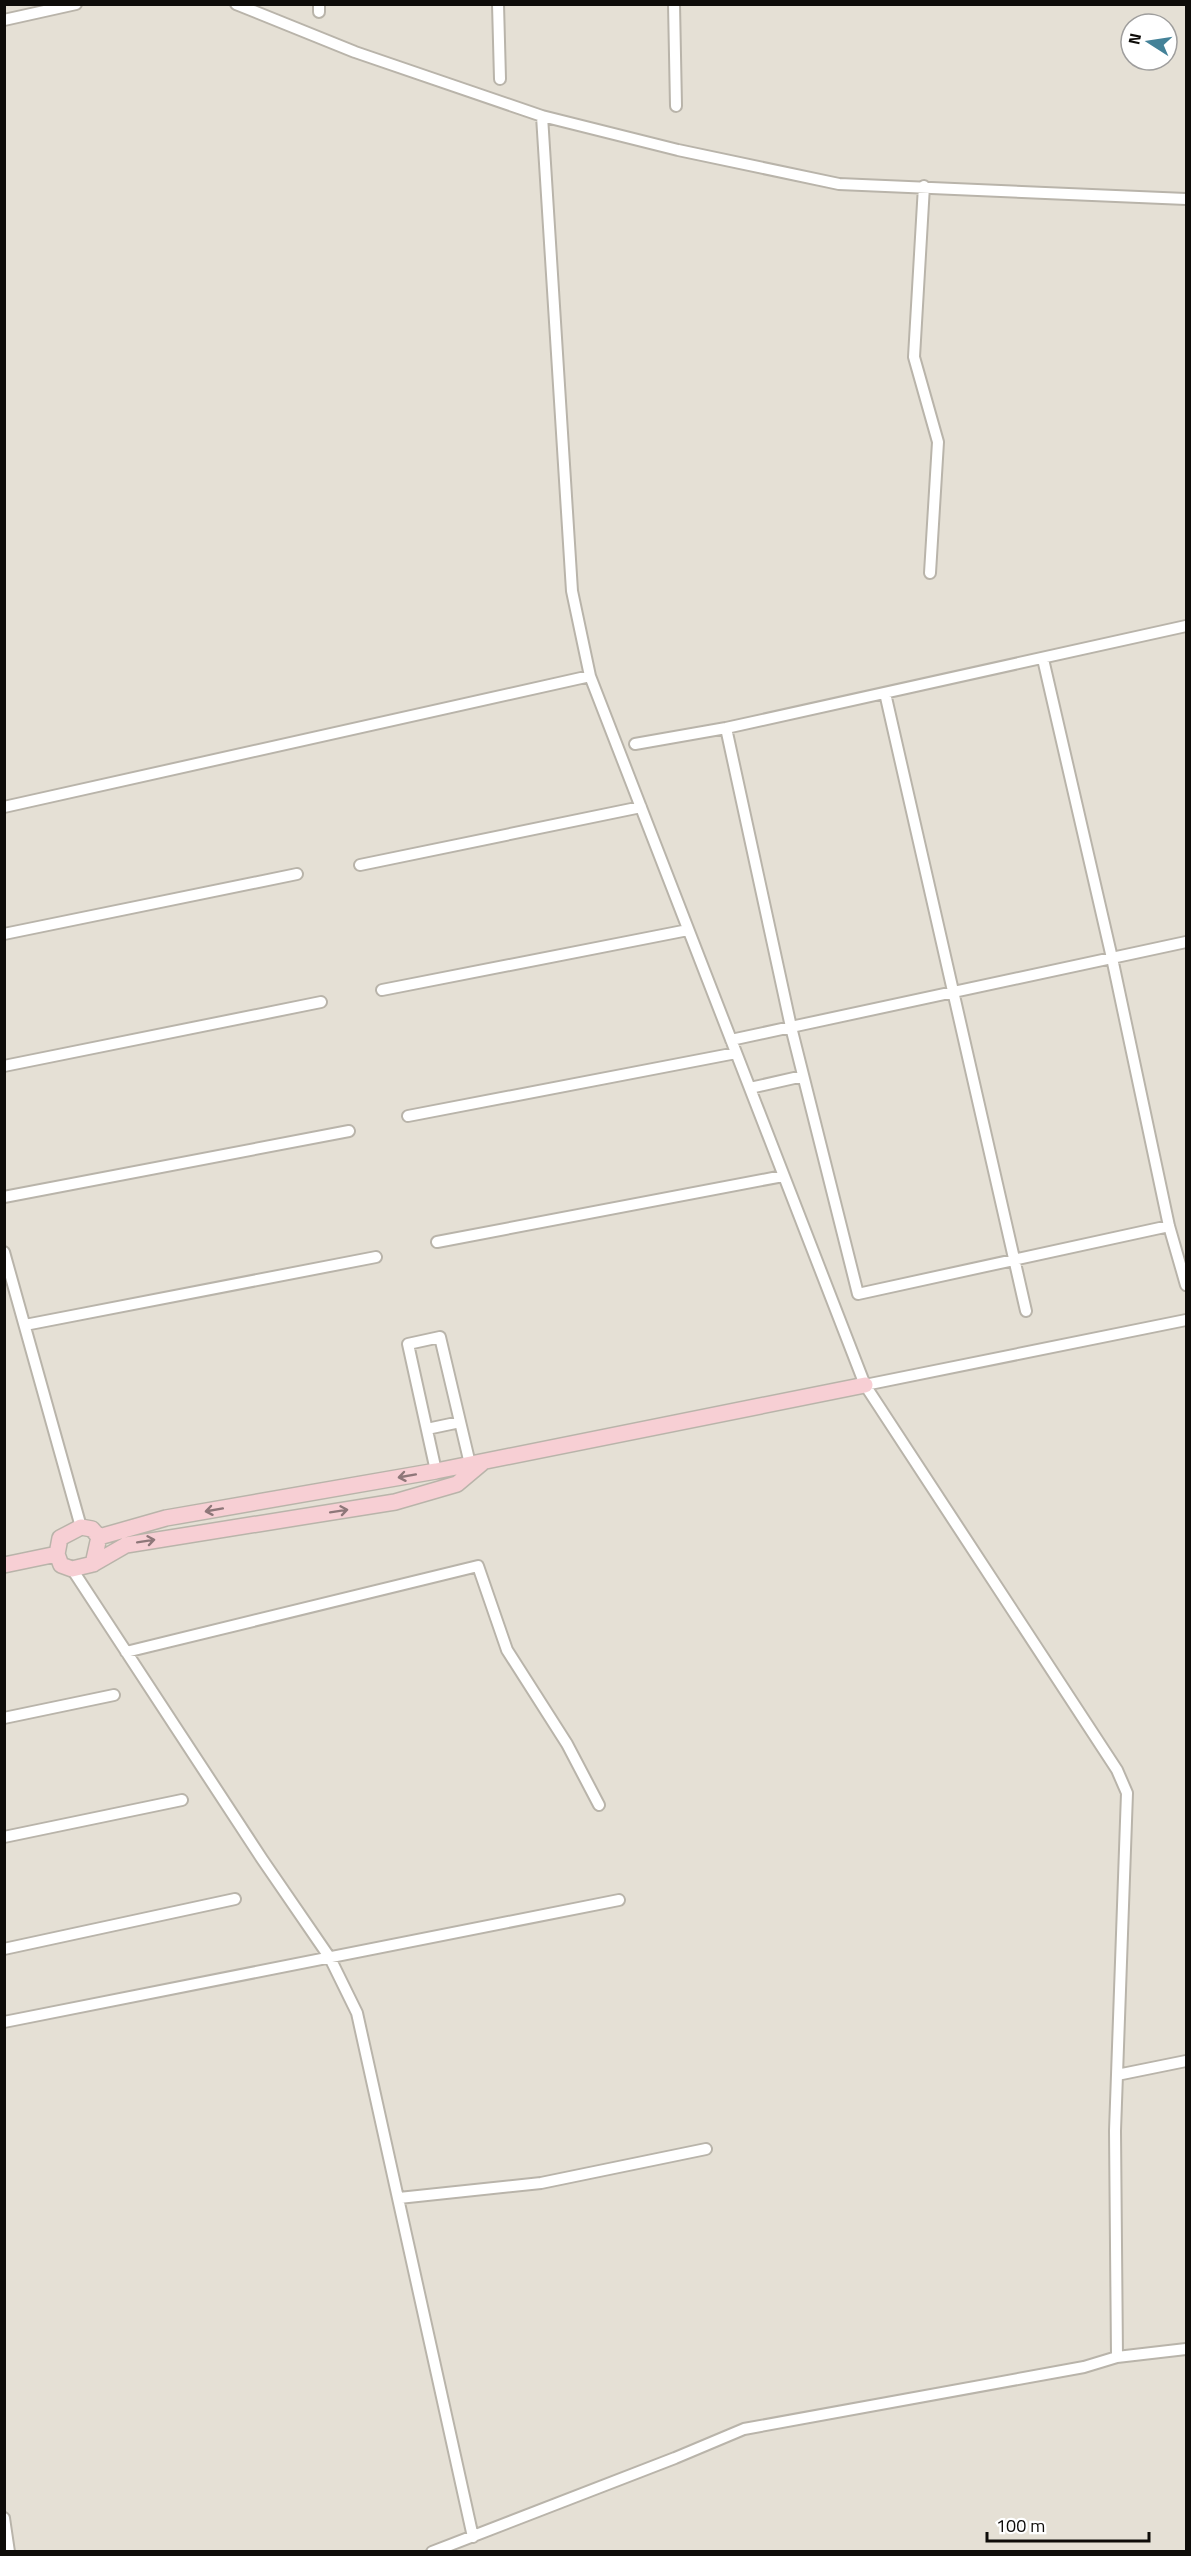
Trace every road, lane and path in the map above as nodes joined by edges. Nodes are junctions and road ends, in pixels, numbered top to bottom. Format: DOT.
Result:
graph roads {
  1 [pos="76,4"];
  2 [pos="236,4"];
  3 [pos="498,4"];
  4 [pos="674,4"];
  5 [pos="4,20"];
  6 [pos="500,79"];
  7 [pos="676,106"];
  8 [pos="542,116"];
  9 [pos="924,186"];
  10 [pos="1186,199"];
  11 [pos="930,573"];
  12 [pos="1186,626"];
  13 [pos="1043,659"];
  14 [pos="590,676"];
  15 [pos="885,693"];
  16 [pos="726,728"];
  17 [pos="635,744"];
  18 [pos="4,807"];
  19 [pos="641,807"];
  20 [pos="360,865"];
  21 [pos="297,874"];
  22 [pos="688,930"];
  23 [pos="4,934"];
  24 [pos="1186,942"];
  25 [pos="1112,958"];
  26 [pos="382,990"];
  27 [pos="954,993"];
  28 [pos="321,1002"];
  29 [pos="790,1027"];
  30 [pos="731,1040"];
  31 [pos="736,1053"];
  32 [pos="4,1066"];
  33 [pos="803,1076"];
  34 [pos="750,1088"];
  35 [pos="408,1116"];
  36 [pos="349,1131"];
  37 [pos="783,1176"];
  38 [pos="4,1197"];
  39 [pos="1169,1226"];
  40 [pos="437,1242"];
  41 [pos="4,1252"];
  42 [pos="376,1257"];
  43 [pos="1014,1260"];
  44 [pos="1186,1286"];
  45 [pos="1026,1311"];
  46 [pos="1186,1320"];
  47 [pos="25,1325"];
  48 [pos="865,1384"];
  49 [pos="460,1422"];
  50 [pos="426,1429"];
  51 [pos="477,1462"];
  52 [pos="436,1471"];
  53 [pos="81,1527"];
  54 [pos="99,1537"];
  55 [pos="57,1554"];
  56 [pos="93,1564"];
  57 [pos="4,1565"];
  58 [pos="72,1569"];
  59 [pos="126,1652"];
  60 [pos="114,1695"];
  61 [pos="4,1718"];
  62 [pos="182,1800"];
  63 [pos="599,1805"];
  64 [pos="4,1837"];
  65 [pos="235,1899"];
  66 [pos="619,1900"];
  67 [pos="4,1949"];
  68 [pos="330,1958"];
  69 [pos="4,2022"];
  70 [pos="1186,2061"];
  71 [pos="1117,2075"];
  72 [pos="706,2149"];
  73 [pos="399,2198"];
  74 [pos="1186,2349"];
  75 [pos="1117,2357"];
  76 [pos="4,2518"];
  77 [pos="474,2537"];
  78 [pos="9,2552"];
  79 [pos="432,2552"];
  1 -- 5 [label="street"];
  2 -- 8 [label="street"];
  3 -- 6 [label="street"];
  4 -- 7 [label="street"];
  8 -- 9 [label="street"];
  8 -- 14 [label="street"];
  9 -- 10 [label="street"];
  9 -- 11 [label="street"];
  12 -- 13 [label="street"];
  13 -- 15 [label="street"];
  13 -- 25 [label="street"];
  14 -- 18 [label="street"];
  14 -- 19 [label="street"];
  15 -- 16 [label="street"];
  15 -- 27 [label="street"];
  16 -- 17 [label="street"];
  16 -- 29 [label="street"];
  19 -- 20 [label="street"];
  19 -- 22 [label="street"];
  21 -- 23 [label="street"];
  22 -- 26 [label="street"];
  22 -- 30 [label="street"];
  24 -- 25 [label="street"];
  25 -- 27 [label="street"];
  25 -- 39 [label="street"];
  27 -- 29 [label="street"];
  27 -- 43 [label="street"];
  28 -- 32 [label="street"];
  29 -- 30 [label="street"];
  29 -- 33 [label="street"];
  30 -- 31 [label="street"];
  31 -- 34 [label="street"];
  31 -- 35 [label="street"];
  33 -- 34 [label="street"];
  33 -- 43 [label="street"];
  34 -- 37 [label="street"];
  36 -- 38 [label="street"];
  37 -- 40 [label="street"];
  37 -- 48 [label="street"];
  39 -- 43 [label="street"];
  39 -- 44 [label="street"];
  41 -- 47 [label="street"];
  42 -- 47 [label="street"];
  43 -- 45 [label="street"];
  46 -- 48 [label="street"];
  47 -- 53 [label="street"];
  48 -- 51 [label="street"];
  48 -- 71 [label="street"];
  49 -- 50 [label="street"];
  49 -- 50 [label="street"];
  49 -- 51 [label="street"];
  50 -- 52 [label="street"];
  51 -- 52 [label="street"];
  56 -- 51 [label="street, one-way"];
  52 -- 54 [label="street, one-way"];
  53 -- 54 [label="street"];
  53 -- 55 [label="street"];
  54 -- 56 [label="street"];
  55 -- 57 [label="street"];
  55 -- 58 [label="street"];
  56 -- 58 [label="street"];
  58 -- 59 [label="street"];
  59 -- 63 [label="street"];
  59 -- 68 [label="street"];
  60 -- 61 [label="street"];
  62 -- 64 [label="street"];
  65 -- 67 [label="street"];
  66 -- 68 [label="street"];
  68 -- 69 [label="street"];
  68 -- 73 [label="street"];
  70 -- 71 [label="street"];
  71 -- 75 [label="street"];
  72 -- 73 [label="street"];
  73 -- 77 [label="street"];
  74 -- 75 [label="street"];
  75 -- 77 [label="street"];
  76 -- 78 [label="street"];
  77 -- 79 [label="street"];
}
